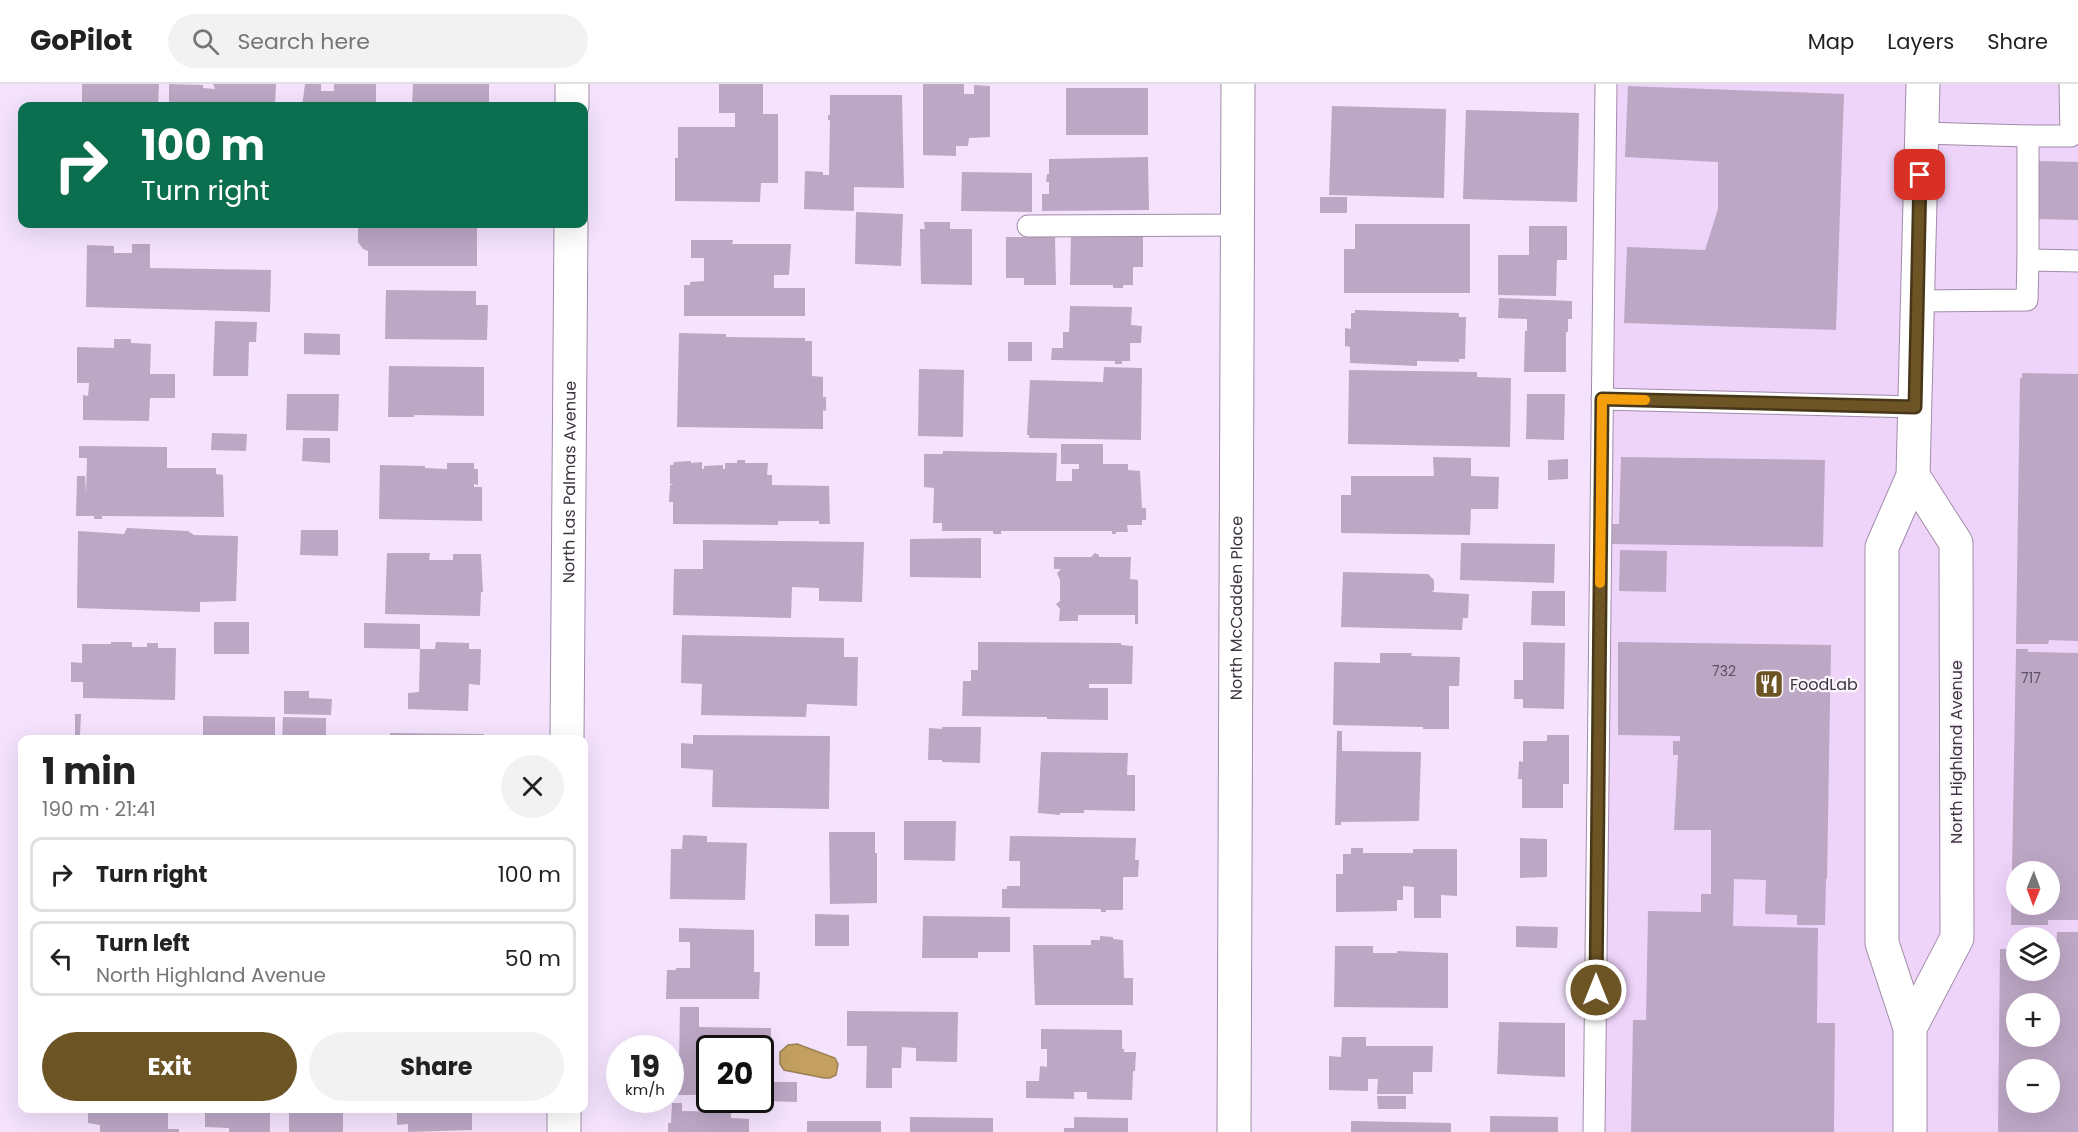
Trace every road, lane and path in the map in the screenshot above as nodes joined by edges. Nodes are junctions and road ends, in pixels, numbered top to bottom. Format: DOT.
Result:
graph roads {
  1 [pos="573,84"];
  2 [pos="1238,84"];
  3 [pos="1606,84"];
  4 [pos="1923,84"];
  5 [pos="2070,84"];
  6 [pos="572,102"];
  7 [pos="1921,133"];
  8 [pos="2028,136"];
  9 [pos="1238,225"];
  10 [pos="1028,226"];
  11 [pos="571,228"];
  12 [pos="2028,260"];
  13 [pos="2078,261"];
  14 [pos="1917,301"];
  15 [pos="1602,399"];
  16 [pos="1915,407"];
  17 [pos="1913,476"];
  18 [pos="567,735"];
  19 [pos="1910,1029"];
  20 [pos="564,1113"];
  21 [pos="564,1132"];
  22 [pos="1234,1132"];
  23 [pos="1594,1132"];
  24 [pos="1910,1132"];
  1 -- 6 [label="main road"];
  2 -- 9 [label="main road, North McCadden Place"];
  3 -- 15 [label="lane"];
  4 -- 7 [label="main road, North Highland Avenue"];
  5 -- 8 [label="lane"];
  7 -- 8 [label="lane"];
  7 -- 14 [label="main road, North Highland Avenue"];
  8 -- 12 [label="lane"];
  9 -- 10 [label="lane"];
  9 -- 22 [label="main road, North McCadden Place"];
  11 -- 18 [label="main road, North Las Palmas Avenue"];
  12 -- 13 [label="lane"];
  12 -- 14 [label="lane"];
  14 -- 16 [label="main road, North Highland Avenue"];
  15 -- 16 [label="lane"];
  15 -- 23 [label="lane"];
  16 -- 17 [label="main road, North Highland Avenue"];
  17 -- 19 [label="main road, North Highland Avenue"];
  17 -- 19 [label="main road, North Highland Avenue"];
  19 -- 24 [label="main road, North Highland Avenue"];
  20 -- 21 [label="main road"];
}
